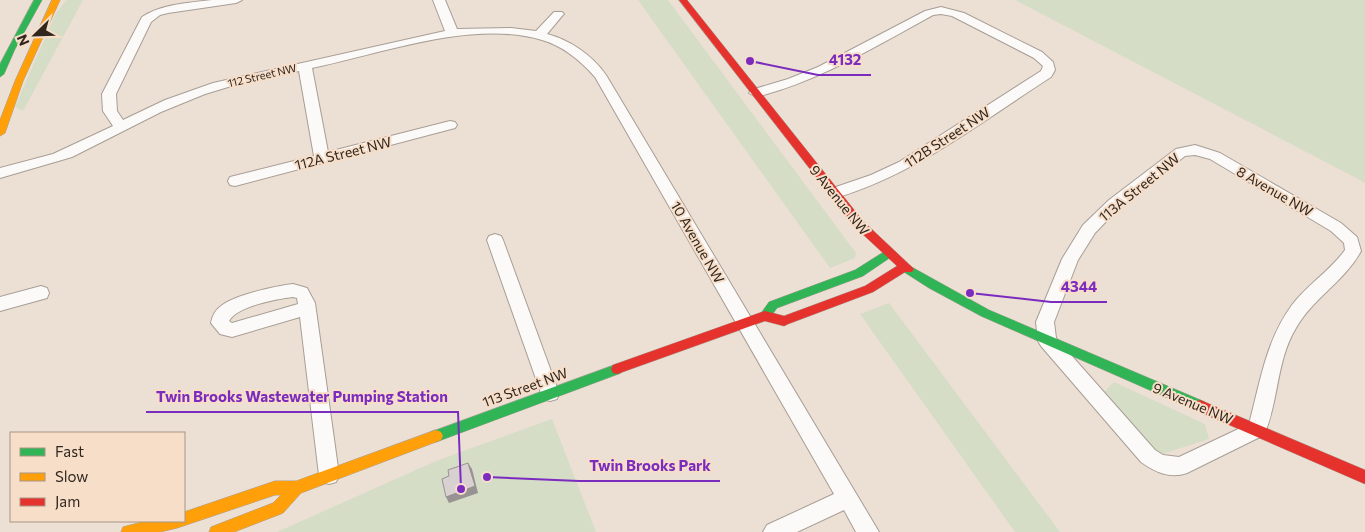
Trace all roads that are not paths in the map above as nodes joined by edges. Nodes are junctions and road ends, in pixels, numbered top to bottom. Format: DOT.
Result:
graph roads {
  1 [pos="236,0"];
  2 [pos="438,0"];
  3 [pos="682,0"];
  4 [pos="37,1"];
  5 [pos="57,2"];
  6 [pos="943,10"];
  7 [pos="558,14"];
  8 [pos="452,33"];
  9 [pos="539,35"];
  10 [pos="305,66"];
  11 [pos="1050,68"];
  12 [pos="0,74"];
  13 [pos="756,93"];
  14 [pos="450,126"];
  15 [pos="121,127"];
  16 [pos="0,133"];
  17 [pos="1195,150"];
  18 [pos="322,159"];
  19 [pos="0,174"];
  20 [pos="235,181"];
  21 [pos="835,193"];
  22 [pos="495,240"];
  23 [pos="887,254"];
  24 [pos="904,267"];
  25 [pos="41,293"];
  26 [pos="0,304"];
  27 [pos="307,308"];
  28 [pos="765,316"];
  29 [pos="745,323"];
  30 [pos="1047,341"];
  31 [pos="550,393"];
  32 [pos="1257,429"];
  33 [pos="329,475"];
  34 [pos="1365,477"];
  35 [pos="296,488"];
  36 [pos="848,498"];
  37 [pos="185,519"];
  38 [pos="173,522"];
  39 [pos="128,532"];
  40 [pos="216,532"];
  41 [pos="774,532"];
  42 [pos="868,532"];
  1 -- 15 [label="street"];
  2 -- 8 [label="street"];
  3 -- 13 [label="street, 9 Avenue NW"];
  4 -- 12 [label="street"];
  5 -- 16 [label="street"];
  6 -- 11 [label="street"];
  6 -- 13 [label="street"];
  7 -- 9 [label="street"];
  8 -- 9 [label="street, 112 Street NW"];
  8 -- 10 [label="street, 112 Street NW"];
  9 -- 29 [label="street, 10 Avenue NW"];
  10 -- 15 [label="street, 112 Street NW"];
  10 -- 18 [label="street"];
  11 -- 21 [label="street, 112B Street NW"];
  13 -- 21 [label="street, 9 Avenue NW"];
  14 -- 18 [label="street, 112A Street NW"];
  15 -- 19 [label="street, 112 Street NW"];
  17 -- 30 [label="street, 113A Street NW"];
  17 -- 32 [label="street, 8 Avenue NW"];
  18 -- 20 [label="street, 112A Street NW"];
  21 -- 23 [label="street, 9 Avenue NW"];
  22 -- 31 [label="street"];
  23 -- 24 [label="street, 9 Avenue NW"];
  23 -- 28 [label="street, 113 Street NW"];
  24 -- 28 [label="street, 113 Street NW"];
  24 -- 30 [label="street, 9 Avenue NW"];
  25 -- 26 [label="street"];
  27 -- 33 [label="street"];
  28 -- 29 [label="street, 113 Street NW"];
  29 -- 31 [label="street, 113 Street NW"];
  29 -- 36 [label="street, 10 Avenue NW"];
  30 -- 32 [label="street, 9 Avenue NW"];
  30 -- 32 [label="street, 9 Avenue NW"];
  31 -- 33 [label="street, 113 Street NW"];
  32 -- 34 [label="street, 9 Avenue NW"];
  33 -- 35 [label="street, 113 Street NW"];
  35 -- 37 [label="street, 113 Street NW"];
  35 -- 40 [label="street, 113 Street NW"];
  36 -- 41 [label="street"];
  36 -- 42 [label="street, 10 Avenue NW"];
  38 -- 39 [label="street"];
}
